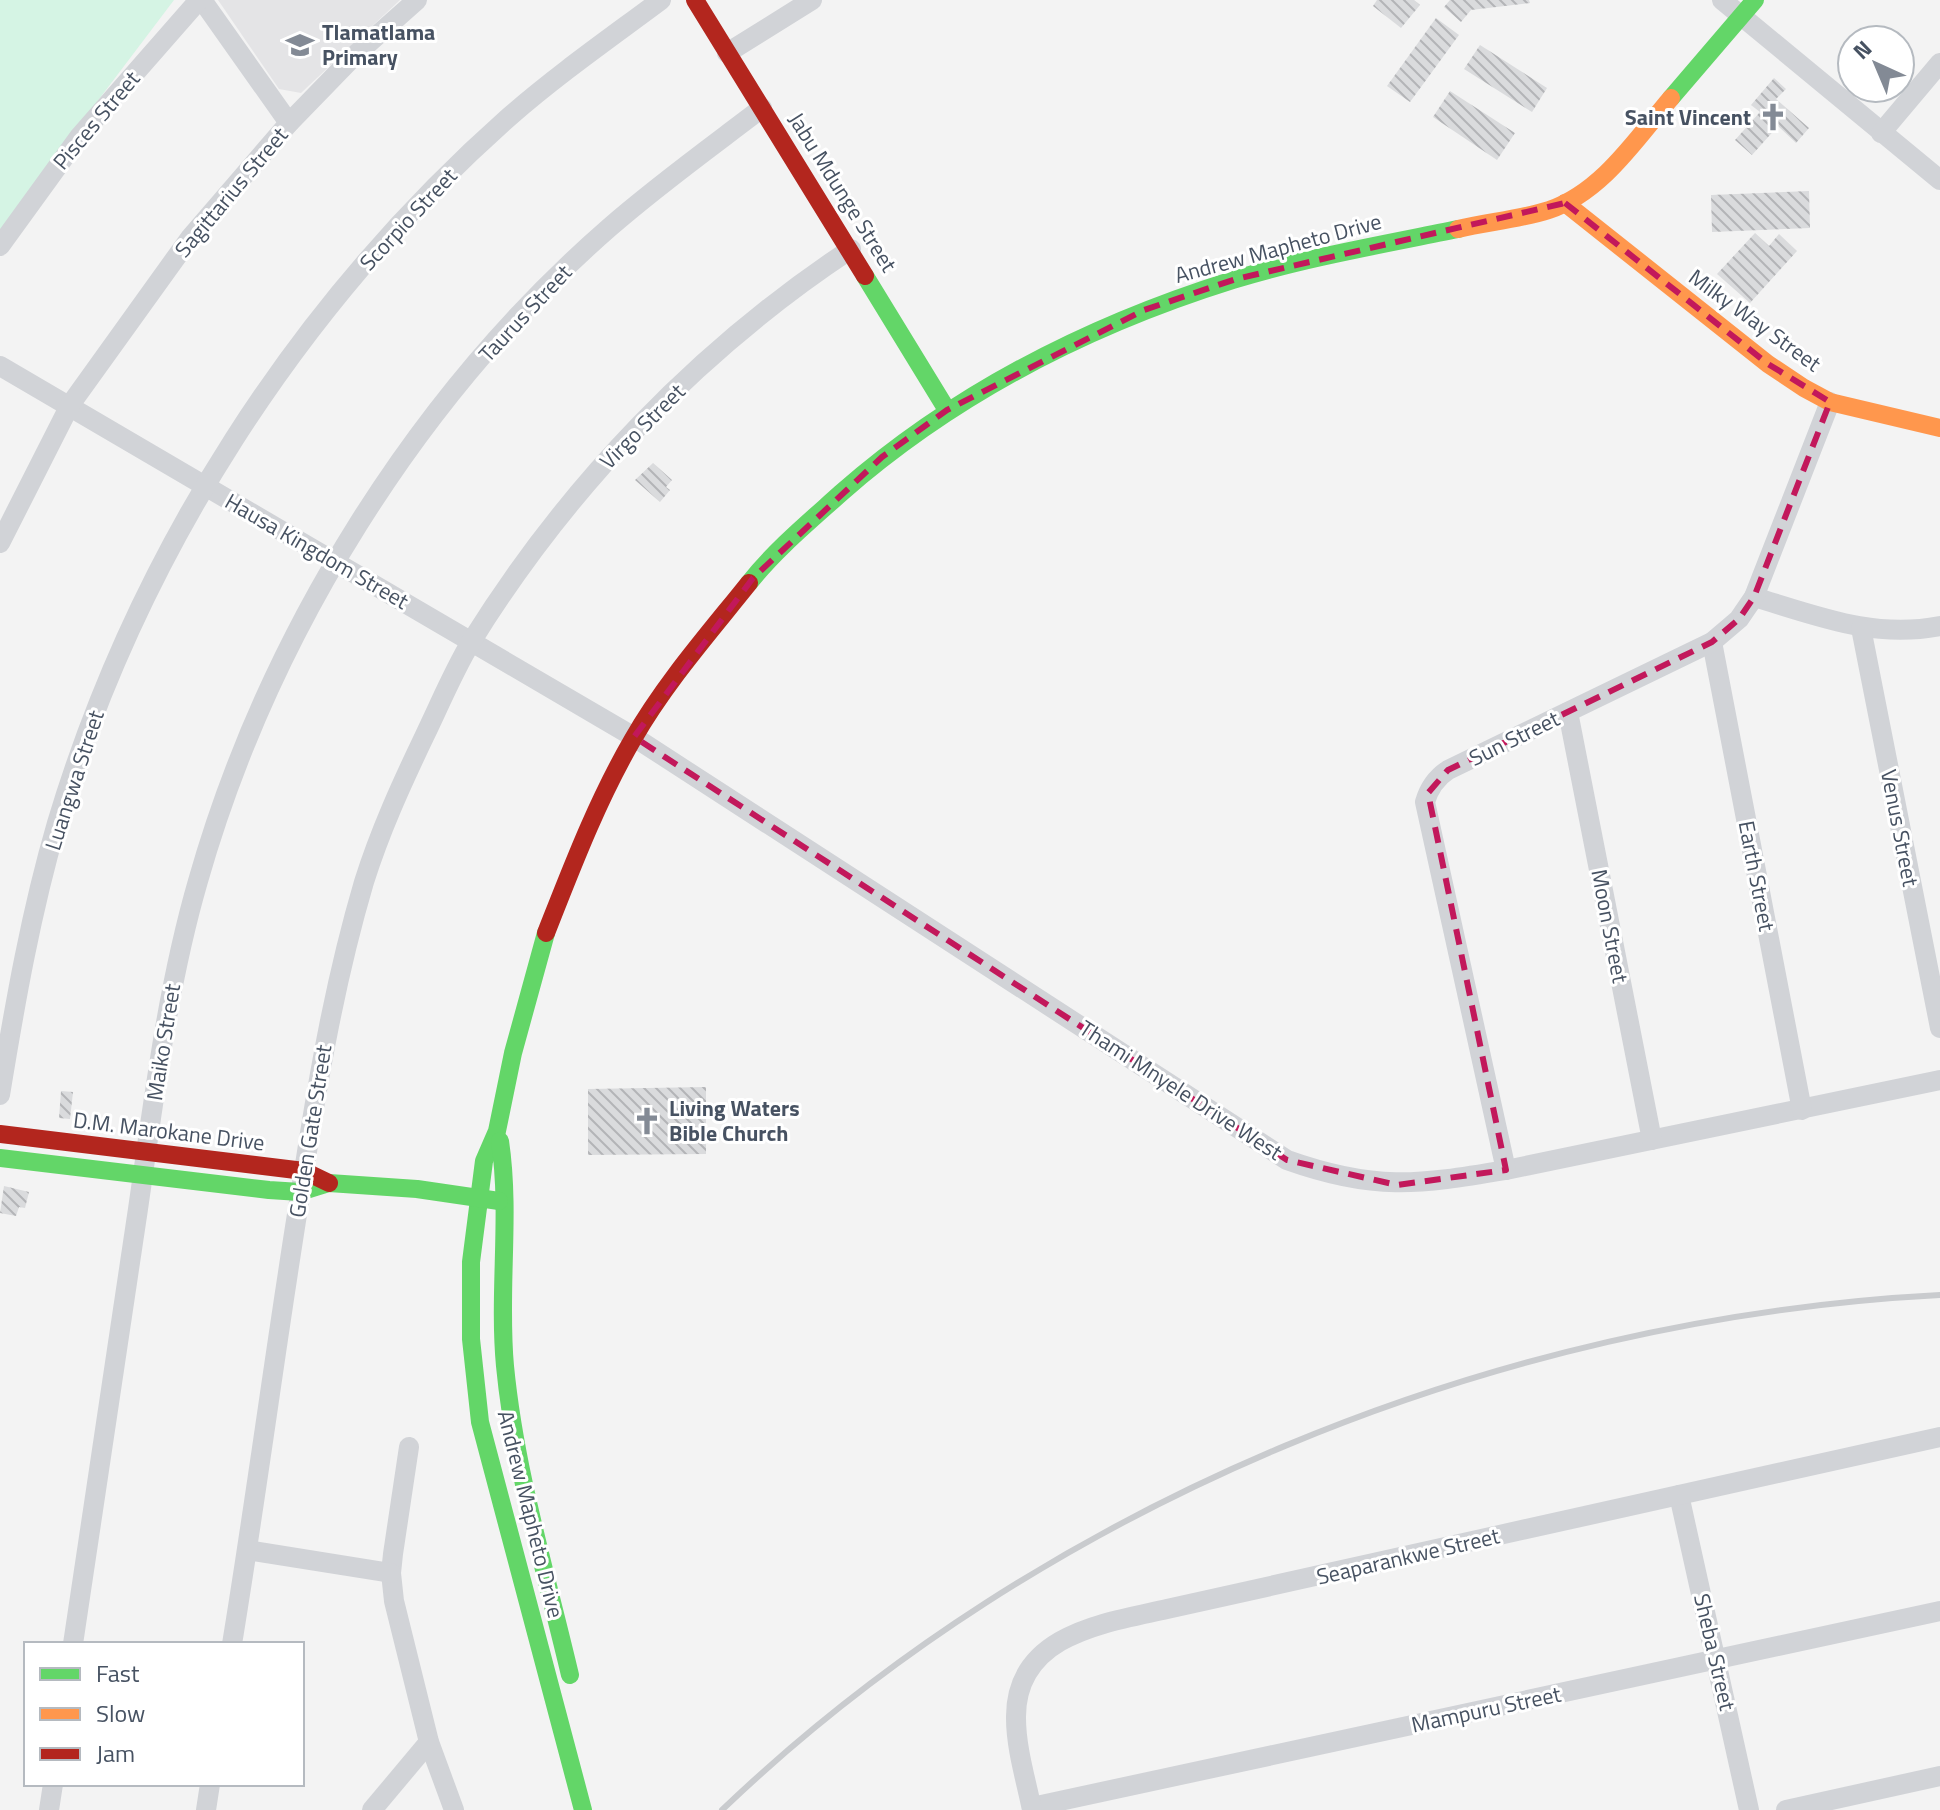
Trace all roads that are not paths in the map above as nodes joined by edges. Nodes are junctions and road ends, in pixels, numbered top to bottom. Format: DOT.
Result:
graph roads {
  1 [pos="200,0"];
  2 [pos="417,0"];
  3 [pos="661,0"];
  4 [pos="695,0"];
  5 [pos="812,0"];
  6 [pos="1722,0"];
  7 [pos="1755,0"];
  8 [pos="1742,16"];
  9 [pos="727,53"];
  10 [pos="1940,63"];
  11 [pos="762,108"];
  12 [pos="289,123"];
  13 [pos="1881,133"];
  14 [pos="1940,180"];
  15 [pos="1565,203"];
  16 [pos="0,246"];
  17 [pos="851,249"];
  18 [pos="0,366"];
  19 [pos="1830,402"];
  20 [pos="70,405"];
  21 [pos="947,410"];
  22 [pos="1940,428"];
  23 [pos="204,485"];
  24 [pos="0,543"];
  25 [pos="334,562"];
  26 [pos="1754,597"];
  27 [pos="1940,626"];
  28 [pos="1861,628"];
  29 [pos="472,641"];
  30 [pos="1712,642"];
  31 [pos="1568,712"];
  32 [pos="634,737"];
  33 [pos="1940,1028"];
  34 [pos="1940,1080"];
  35 [pos="0,1095"];
  36 [pos="1802,1110"];
  37 [pos="497,1131"];
  38 [pos="0,1134"];
  39 [pos="1652,1140"];
  40 [pos="146,1151"];
  41 [pos="0,1158"];
  42 [pos="1506,1170"];
  43 [pos="143,1176"];
  44 [pos="302,1181"];
  45 [pos="478,1199"];
  46 [pos="503,1202"];
  47 [pos="1940,1437"];
  48 [pos="409,1447"];
  49 [pos="1679,1495"];
  50 [pos="247,1550"];
  51 [pos="391,1573"];
  52 [pos="1940,1611"];
  53 [pos="73,1642"];
  54 [pos="232,1642"];
  55 [pos="1717,1658"];
  56 [pos="574,1689"];
  57 [pos="429,1742"];
  58 [pos="1940,1776"];
  59 [pos="53,1786"];
  60 [pos="210,1786"];
  61 [pos="1032,1809"];
  62 [pos="49,1810"];
  63 [pos="206,1810"];
  64 [pos="372,1810"];
  65 [pos="454,1810"];
  66 [pos="583,1810"];
  67 [pos="1749,1810"];
  68 [pos="1786,1810"];
  1 -- 12 [label="street"];
  1 -- 16 [label="street, Pisces Street"];
  2 -- 12 [label="street, Sagittarius Street"];
  3 -- 23 [label="street, Scorpio Street"];
  4 -- 9 [label="main road, Jabu Mdunge Street"];
  5 -- 9 [label="street"];
  6 -- 8 [label="street"];
  7 -- 8 [label="main road, Andrew Mapheto Drive"];
  8 -- 13 [label="street"];
  8 -- 15 [label="main road, Andrew Mapheto Drive"];
  9 -- 11 [label="main road, Jabu Mdunge Street"];
  10 -- 13 [label="street"];
  11 -- 17 [label="main road, Jabu Mdunge Street"];
  11 -- 25 [label="street, Taurus Street"];
  12 -- 20 [label="street, Sagittarius Street"];
  13 -- 14 [label="street"];
  15 -- 19 [label="main road, Milky Way Street"];
  15 -- 21 [label="main road, Andrew Mapheto Drive"];
  17 -- 21 [label="main road, Jabu Mdunge Street"];
  17 -- 29 [label="street, Virgo Street"];
  18 -- 20 [label="street, Hausa Kingdom Street"];
  19 -- 22 [label="main road, Milky Way Street"];
  19 -- 26 [label="street, Sun Street"];
  20 -- 23 [label="street, Hausa Kingdom Street"];
  20 -- 24 [label="street, Sagittarius Street"];
  21 -- 32 [label="main road, Andrew Mapheto Drive"];
  23 -- 25 [label="street, Hausa Kingdom Street"];
  23 -- 35 [label="street, Luangwa Street"];
  25 -- 29 [label="street, Hausa Kingdom Street"];
  25 -- 40 [label="street, Maiko Street"];
  26 -- 28 [label="street"];
  26 -- 30 [label="street, Sun Street"];
  27 -- 28 [label="street"];
  28 -- 33 [label="street, Venus Street"];
  29 -- 32 [label="street, Hausa Kingdom Street"];
  29 -- 44 [label="street, Golden Gate Street"];
  30 -- 31 [label="street, Sun Street"];
  30 -- 36 [label="street, Earth Street"];
  31 -- 39 [label="street, Moon Street"];
  31 -- 42 [label="street, Sun Street"];
  32 -- 37 [label="main road, Andrew Mapheto Drive"];
  32 -- 42 [label="street, Thami Mnyele Drive West"];
  34 -- 36 [label="street, Thami Mnyele Drive West"];
  36 -- 39 [label="street, Thami Mnyele Drive West"];
  37 -- 45 [label="main road, Andrew Mapheto Drive"];
  37 -- 46 [label="main road, Andrew Mapheto Drive"];
  38 -- 40 [label="main road, D.M. Marokane Drive"];
  39 -- 42 [label="street, Thami Mnyele Drive West"];
  40 -- 43 [label="street, Maiko Street"];
  40 -- 44 [label="main road, D.M. Marokane Drive"];
  41 -- 43 [label="main road, D.M. Marokane Drive"];
  43 -- 44 [label="main road, D.M. Marokane Drive"];
  43 -- 53 [label="street, Maiko Street"];
  44 -- 45 [label="main road, D.M. Marokane Drive"];
  44 -- 50 [label="street, Golden Gate Street"];
  45 -- 46 [label="main road, D.M. Marokane Drive"];
  45 -- 66 [label="main road, Andrew Mapheto Drive"];
  46 -- 56 [label="main road, Andrew Mapheto Drive"];
  47 -- 49 [label="street, Seaparankwe Street"];
  48 -- 51 [label="street"];
  49 -- 55 [label="street, Sheba Street"];
  49 -- 61 [label="street, Seaparankwe Street"];
  50 -- 51 [label="street"];
  50 -- 54 [label="street, Golden Gate Street"];
  51 -- 57 [label="street"];
  52 -- 55 [label="street, Mampuru Street"];
  55 -- 61 [label="street, Mampuru Street"];
  55 -- 67 [label="street, Sheba Street"];
  57 -- 64 [label="street"];
  57 -- 65 [label="street"];
  58 -- 68 [label="street"];
  59 -- 62 [label="street"];
  60 -- 63 [label="street"];
}
